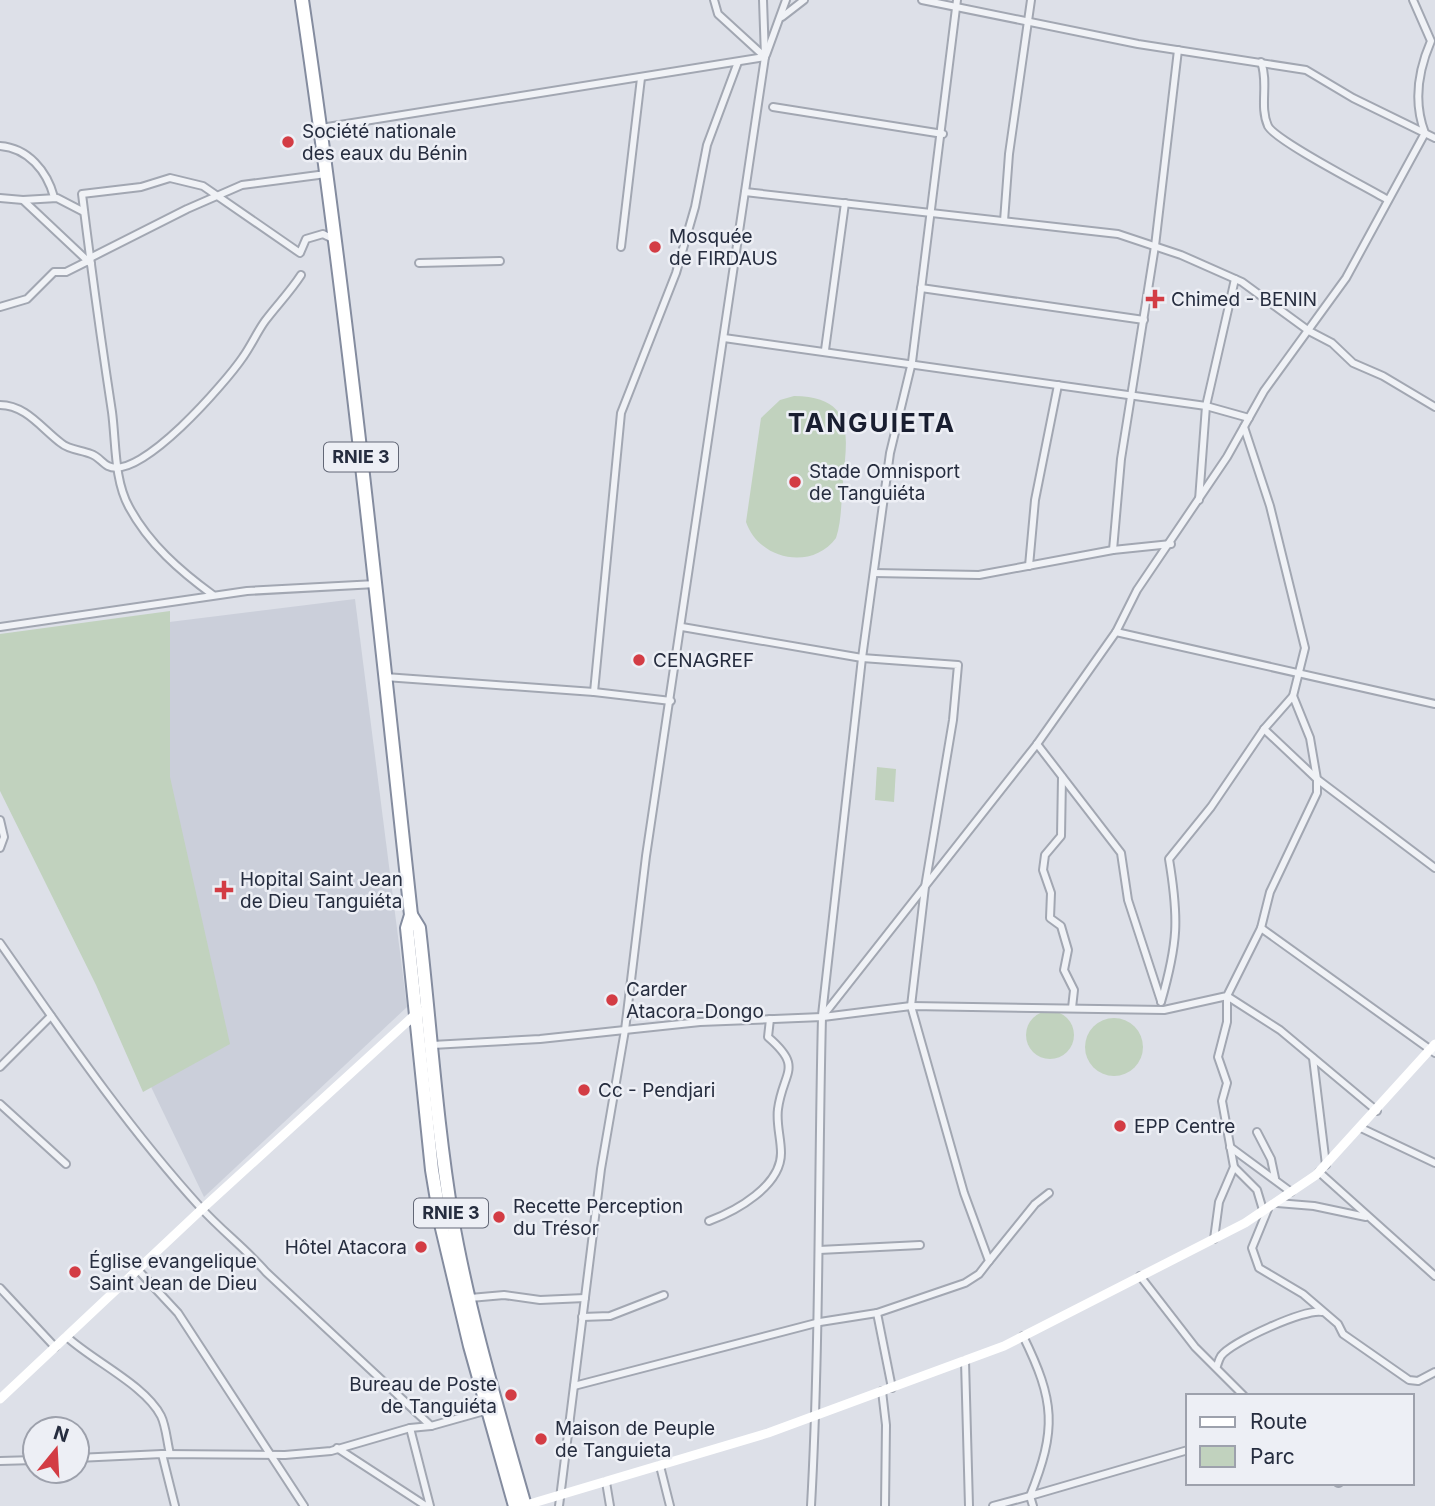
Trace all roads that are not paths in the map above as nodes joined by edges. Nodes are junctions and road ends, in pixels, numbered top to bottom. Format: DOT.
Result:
graph roads {
  1 [pos="302,0"];
  2 [pos="714,0"];
  3 [pos="763,0"];
  4 [pos="786,0"];
  5 [pos="804,0"];
  6 [pos="922,0"];
  7 [pos="1031,0"];
  8 [pos="1413,0"];
  9 [pos="957,3"];
  10 [pos="782,17"];
  11 [pos="1027,22"];
  12 [pos="1178,50"];
  13 [pos="765,57"];
  14 [pos="737,62"];
  15 [pos="1261,62"];
  16 [pos="641,78"];
  17 [pos="773,107"];
  18 [pos="321,128"];
  19 [pos="1425,133"];
  20 [pos="943,134"];
  21 [pos="1435,138"];
  22 [pos="0,146"];
  23 [pos="326,174"];
  24 [pos="745,192"];
  25 [pos="219,194"];
  26 [pos="54,197"];
  27 [pos="0,198"];
  28 [pos="23,200"];
  29 [pos="1388,200"];
  30 [pos="845,203"];
  31 [pos="931,211"];
  32 [pos="84,212"];
  33 [pos="1004,220"];
  34 [pos="336,241"];
  35 [pos="1155,246"];
  36 [pos="621,247"];
  37 [pos="89,261"];
  38 [pos="500,261"];
  39 [pos="419,263"];
  40 [pos="301,275"];
  41 [pos="1235,279"];
  42 [pos="921,288"];
  43 [pos="0,307"];
  44 [pos="1144,320"];
  45 [pos="1309,331"];
  46 [pos="724,338"];
  47 [pos="825,350"];
  48 [pos="912,362"];
  49 [pos="1058,385"];
  50 [pos="1132,397"];
  51 [pos="0,405"];
  52 [pos="1206,406"];
  53 [pos="1435,407"];
  54 [pos="1250,418"];
  55 [pos="1244,428"];
  56 [pos="118,468"];
  57 [pos="1199,502"];
  58 [pos="1171,544"];
  59 [pos="1113,550"];
  60 [pos="1029,566"];
  61 [pos="874,573"];
  62 [pos="376,584"];
  63 [pos="213,595"];
  64 [pos="0,627"];
  65 [pos="682,627"];
  66 [pos="1116,632"];
  67 [pos="862,658"];
  68 [pos="1300,674"];
  69 [pos="385,677"];
  70 [pos="594,692"];
  71 [pos="1293,696"];
  72 [pos="671,701"];
  73 [pos="1435,704"];
  74 [pos="1264,729"];
  75 [pos="1037,744"];
  76 [pos="1062,776"];
  77 [pos="1317,779"];
  78 [pos="0,820"];
  79 [pos="0,848"];
  80 [pos="1435,868"];
  81 [pos="925,887"];
  82 [pos="1261,928"];
  83 [pos="0,943"];
  84 [pos="1227,996"];
  85 [pos="1161,1002"];
  86 [pos="911,1006"];
  87 [pos="1072,1008"];
  88 [pos="1164,1010"];
  89 [pos="422,1011"];
  90 [pos="51,1016"];
  91 [pos="822,1017"];
  92 [pos="770,1019"];
  93 [pos="625,1030"];
  94 [pos="432,1045"];
  95 [pos="1433,1049"];
  96 [pos="1313,1058"];
  97 [pos="0,1067"];
  98 [pos="0,1104"];
  99 [pos="1377,1111"];
  100 [pos="1361,1128"];
  101 [pos="1258,1132"];
  102 [pos="1230,1147"];
  103 [pos="1435,1163"];
  104 [pos="66,1164"];
  105 [pos="1234,1167"];
  106 [pos="1322,1169"];
  107 [pos="1275,1178"];
  108 [pos="1292,1192"];
  109 [pos="1049,1193"];
  110 [pos="1269,1207"];
  111 [pos="202,1209"];
  112 [pos="1367,1217"];
  113 [pos="709,1222"];
  114 [pos="447,1223"];
  115 [pos="1214,1239"];
  116 [pos="920,1245"];
  117 [pos="819,1250"];
  118 [pos="989,1261"];
  119 [pos="139,1271"];
  120 [pos="1140,1276"];
  121 [pos="1435,1276"];
  122 [pos="0,1288"];
  123 [pos="664,1295"];
  124 [pos="470,1298"];
  125 [pos="585,1298"];
  126 [pos="877,1313"];
  127 [pos="1325,1313"];
  128 [pos="582,1317"];
  129 [pos="820,1322"];
  130 [pos="1023,1336"];
  131 [pos="67,1337"];
  132 [pos="55,1347"];
  133 [pos="965,1361"];
  134 [pos="1217,1366"];
  135 [pos="1435,1373"];
  136 [pos="574,1386"];
  137 [pos="892,1388"];
  138 [pos="882,1391"];
  139 [pos="1242,1394"];
  140 [pos="0,1399"];
  141 [pos="488,1410"];
  142 [pos="816,1415"];
  143 [pos="431,1426"];
  144 [pos="410,1429"];
  145 [pos="337,1448"];
  146 [pos="1186,1451"];
  147 [pos="166,1454"];
  148 [pos="268,1454"];
  149 [pos="91,1457"];
  150 [pos="21,1460"];
  151 [pos="0,1461"];
  152 [pos="660,1466"];
  153 [pos="606,1482"];
  154 [pos="561,1496"];
  155 [pos="1030,1496"];
  156 [pos="175,1506"];
  157 [pos="304,1506"];
  158 [pos="428,1506"];
  159 [pos="515,1506"];
  160 [pos="524,1506"];
  161 [pos="559,1506"];
  162 [pos="610,1506"];
  163 [pos="670,1506"];
  164 [pos="811,1506"];
  165 [pos="886,1506"];
  166 [pos="969,1506"];
  167 [pos="993,1506"];
  168 [pos="1033,1506"];
  1 -- 18 [label="highway, RNIE 3"];
  2 -- 13 [label="street"];
  3 -- 13 [label="street"];
  4 -- 10 [label="street"];
  5 -- 10 [label="street"];
  6 -- 9 [label="street"];
  7 -- 11 [label="street"];
  8 -- 19 [label="street"];
  9 -- 11 [label="street"];
  9 -- 20 [label="street"];
  10 -- 13 [label="street"];
  11 -- 12 [label="street"];
  11 -- 33 [label="street"];
  12 -- 15 [label="street"];
  12 -- 35 [label="street"];
  13 -- 14 [label="street"];
  13 -- 24 [label="street"];
  14 -- 16 [label="street"];
  14 -- 70 [label="street"];
  15 -- 19 [label="street"];
  15 -- 29 [label="street"];
  16 -- 18 [label="street"];
  16 -- 36 [label="street"];
  17 -- 20 [label="street"];
  18 -- 23 [label="highway, RNIE 3"];
  19 -- 21 [label="street"];
  19 -- 29 [label="street"];
  20 -- 31 [label="street"];
  22 -- 26 [label="street"];
  23 -- 25 [label="street"];
  23 -- 34 [label="highway, RNIE 3"];
  24 -- 30 [label="street"];
  24 -- 46 [label="street"];
  25 -- 32 [label="street"];
  25 -- 34 [label="street"];
  25 -- 37 [label="street"];
  26 -- 28 [label="street"];
  26 -- 32 [label="street"];
  27 -- 28 [label="street"];
  28 -- 37 [label="street"];
  29 -- 45 [label="street"];
  30 -- 31 [label="street"];
  30 -- 47 [label="street"];
  31 -- 33 [label="street"];
  31 -- 42 [label="street"];
  32 -- 37 [label="street"];
  33 -- 35 [label="street"];
  34 -- 62 [label="highway, RNIE 3"];
  35 -- 41 [label="street"];
  35 -- 44 [label="street"];
  37 -- 43 [label="street"];
  37 -- 56 [label="street"];
  38 -- 39 [label="street"];
  40 -- 56 [label="street"];
  41 -- 45 [label="street"];
  41 -- 52 [label="street"];
  42 -- 44 [label="street"];
  42 -- 48 [label="street"];
  44 -- 50 [label="street"];
  45 -- 53 [label="street"];
  45 -- 54 [label="street"];
  46 -- 47 [label="street"];
  46 -- 65 [label="street"];
  47 -- 48 [label="street"];
  48 -- 49 [label="street"];
  48 -- 61 [label="street"];
  49 -- 50 [label="street"];
  49 -- 60 [label="street"];
  50 -- 52 [label="street"];
  50 -- 59 [label="street"];
  51 -- 56 [label="street"];
  52 -- 54 [label="street"];
  52 -- 57 [label="street"];
  54 -- 55 [label="street"];
  55 -- 57 [label="street"];
  55 -- 68 [label="street"];
  56 -- 63 [label="street"];
  57 -- 58 [label="street"];
  58 -- 59 [label="street"];
  58 -- 66 [label="street"];
  59 -- 60 [label="street"];
  60 -- 61 [label="street"];
  61 -- 67 [label="street"];
  62 -- 63 [label="street"];
  62 -- 69 [label="highway, RNIE 3"];
  63 -- 64 [label="street"];
  65 -- 67 [label="street"];
  65 -- 72 [label="street"];
  66 -- 68 [label="street"];
  66 -- 75 [label="street"];
  67 -- 81 [label="street"];
  67 -- 91 [label="street"];
  68 -- 71 [label="street"];
  68 -- 73 [label="street"];
  69 -- 70 [label="street"];
  69 -- 89 [label="highway, RNIE 3"];
  70 -- 72 [label="street"];
  71 -- 74 [label="street"];
  71 -- 77 [label="street"];
  72 -- 93 [label="street"];
  74 -- 77 [label="street"];
  74 -- 85 [label="street"];
  75 -- 76 [label="street"];
  75 -- 81 [label="street"];
  76 -- 85 [label="street"];
  76 -- 87 [label="street"];
  77 -- 80 [label="street"];
  77 -- 82 [label="street"];
  78 -- 79 [label="street"];
  81 -- 86 [label="street"];
  81 -- 91 [label="street"];
  82 -- 84 [label="street"];
  82 -- 95 [label="street"];
  83 -- 90 [label="street"];
  84 -- 88 [label="street"];
  84 -- 96 [label="street"];
  84 -- 102 [label="street"];
  85 -- 88 [label="street"];
  86 -- 87 [label="street"];
  86 -- 91 [label="street"];
  86 -- 118 [label="street"];
  87 -- 88 [label="street"];
  89 -- 94 [label="highway, RNIE 3"];
  89 -- 111 [label="street"];
  89 -- 114 [label="highway, RNIE 3"];
  90 -- 97 [label="street"];
  90 -- 111 [label="street"];
  91 -- 92 [label="street"];
  91 -- 117 [label="street"];
  92 -- 93 [label="street"];
  92 -- 113 [label="street"];
  93 -- 94 [label="street"];
  93 -- 125 [label="street"];
  94 -- 114 [label="highway, RNIE 3"];
  95 -- 99 [label="street"];
  96 -- 99 [label="street"];
  96 -- 106 [label="street"];
  98 -- 104 [label="street"];
  99 -- 100 [label="street"];
  100 -- 103 [label="street"];
  100 -- 106 [label="street"];
  101 -- 107 [label="street"];
  102 -- 105 [label="street"];
  102 -- 107 [label="street"];
  105 -- 110 [label="street"];
  105 -- 115 [label="street"];
  106 -- 108 [label="street"];
  106 -- 112 [label="street"];
  107 -- 108 [label="street"];
  108 -- 110 [label="street"];
  109 -- 118 [label="street"];
  110 -- 112 [label="street"];
  110 -- 115 [label="street"];
  110 -- 127 [label="street"];
  111 -- 119 [label="street"];
  111 -- 143 [label="street"];
  112 -- 121 [label="street"];
  114 -- 124 [label="highway, RNIE 3"];
  114 -- 141 [label="highway, RNIE 3"];
  115 -- 120 [label="street"];
  116 -- 117 [label="street"];
  117 -- 129 [label="street"];
  118 -- 126 [label="street"];
  119 -- 131 [label="street"];
  119 -- 148 [label="street"];
  120 -- 130 [label="street"];
  120 -- 134 [label="street"];
  122 -- 132 [label="street"];
  123 -- 128 [label="street"];
  124 -- 125 [label="street"];
  124 -- 160 [label="highway, RNIE 3"];
  125 -- 128 [label="street"];
  126 -- 129 [label="street"];
  126 -- 137 [label="street"];
  127 -- 134 [label="street"];
  127 -- 135 [label="street"];
  128 -- 136 [label="street"];
  129 -- 136 [label="street"];
  129 -- 142 [label="street"];
  130 -- 133 [label="street"];
  130 -- 155 [label="street"];
  131 -- 132 [label="street"];
  131 -- 147 [label="street"];
  132 -- 140 [label="street"];
  133 -- 137 [label="street"];
  133 -- 166 [label="street"];
  134 -- 139 [label="street"];
  136 -- 154 [label="street"];
  137 -- 138 [label="street"];
  138 -- 142 [label="street"];
  138 -- 165 [label="street"];
  141 -- 143 [label="street"];
  141 -- 159 [label="highway, RNIE 3"];
  142 -- 152 [label="street"];
  142 -- 164 [label="street"];
  143 -- 144 [label="street"];
  144 -- 145 [label="street"];
  144 -- 158 [label="street"];
  145 -- 148 [label="street"];
  145 -- 158 [label="street"];
  146 -- 155 [label="street"];
  147 -- 148 [label="street"];
  147 -- 149 [label="street"];
  147 -- 156 [label="street"];
  148 -- 157 [label="street"];
  150 -- 151 [label="street"];
  152 -- 153 [label="street"];
  152 -- 163 [label="street"];
  153 -- 154 [label="street"];
  153 -- 162 [label="street"];
  154 -- 160 [label="street"];
  154 -- 161 [label="street"];
  155 -- 167 [label="street"];
  155 -- 168 [label="street"];
}
